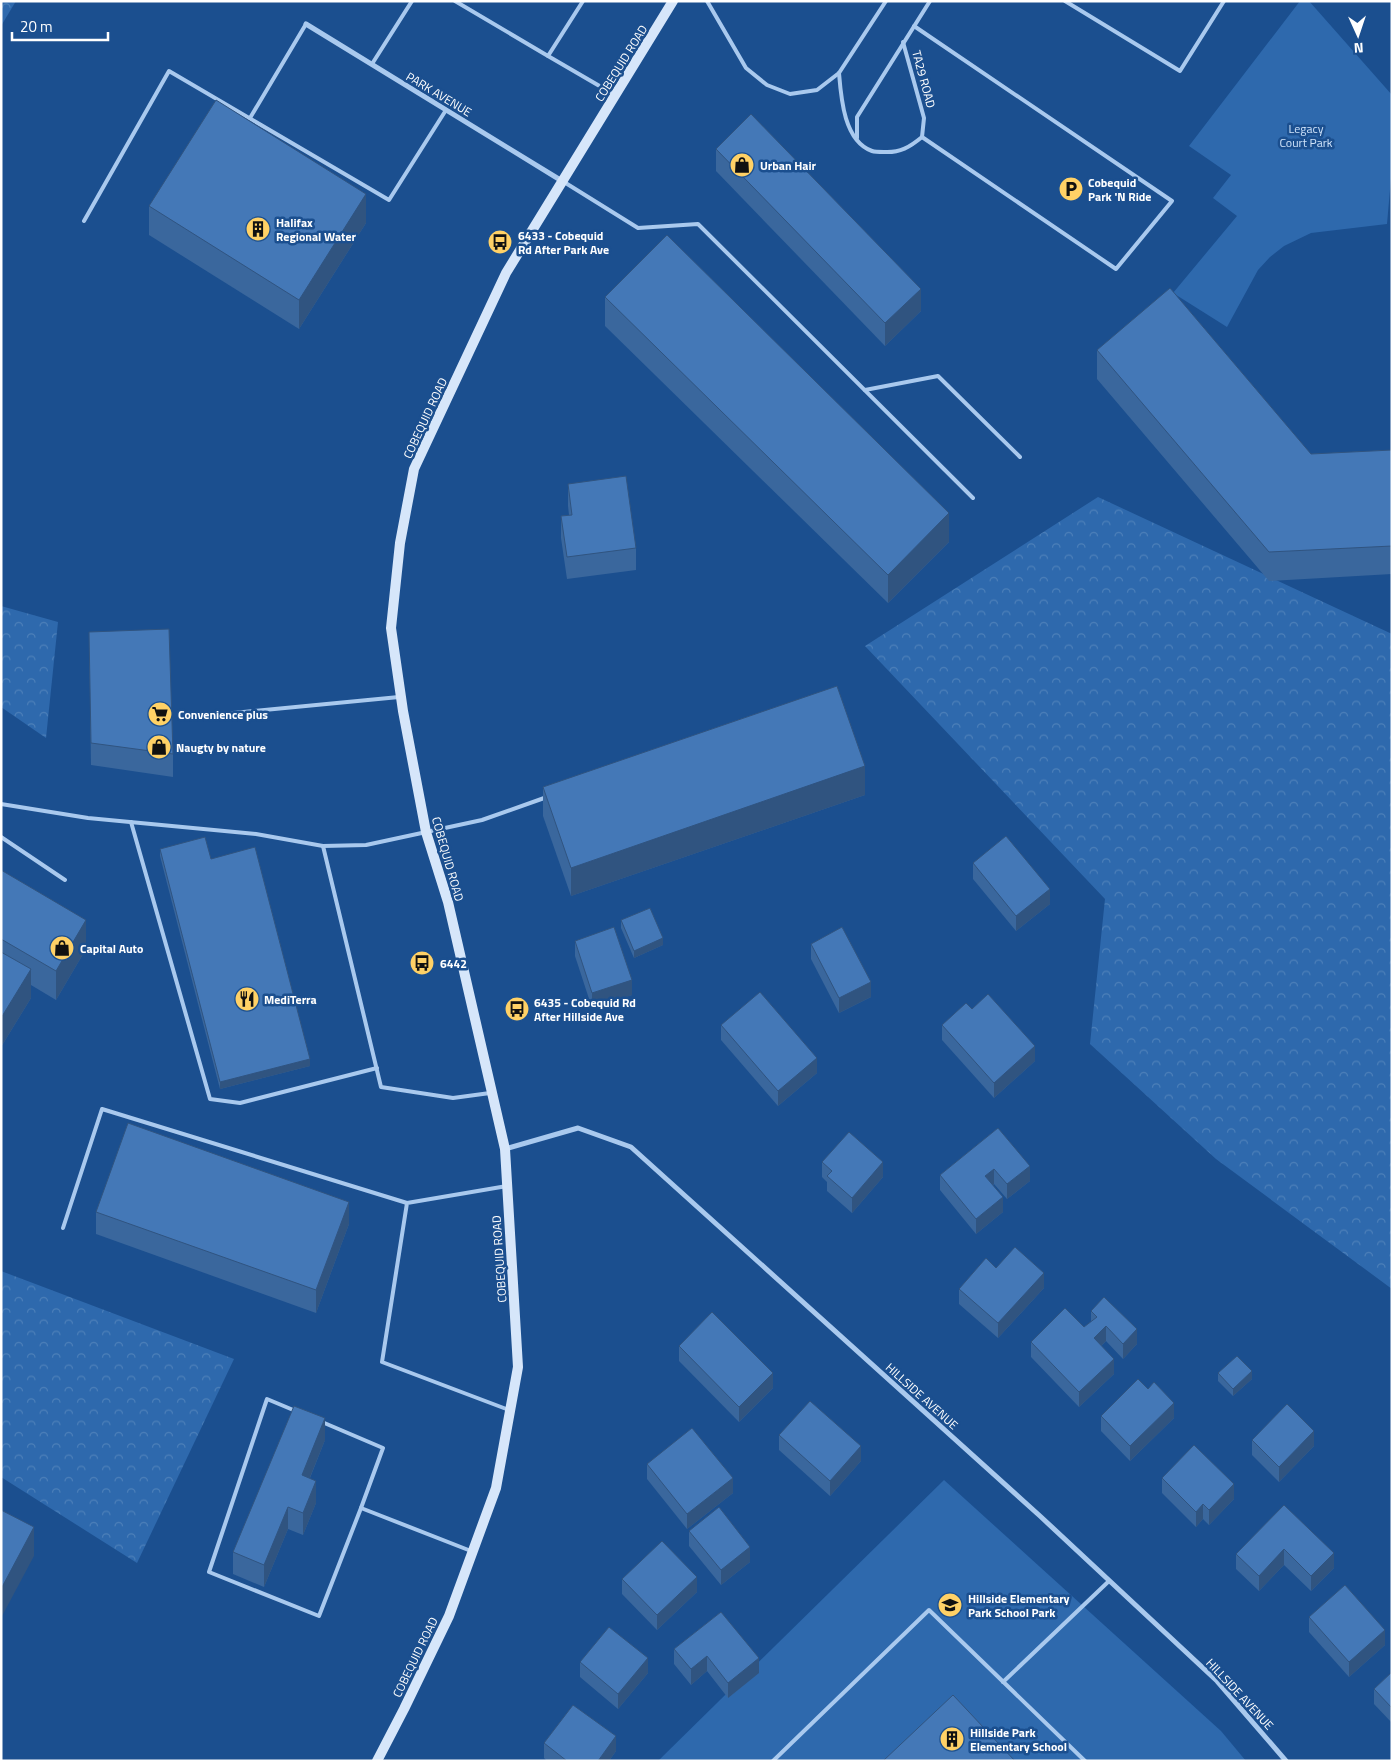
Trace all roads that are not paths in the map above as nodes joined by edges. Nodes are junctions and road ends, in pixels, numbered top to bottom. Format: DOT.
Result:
graph roads {
  1 [pos="412,1"];
  2 [pos="455,1"];
  3 [pos="582,1"];
  4 [pos="673,1"];
  5 [pos="707,1"];
  6 [pos="886,1"];
  7 [pos="930,1"];
  8 [pos="1065,1"];
  9 [pos="1224,1"];
  10 [pos="306,24"];
  11 [pos="914,26"];
  12 [pos="904,42"];
  13 [pos="548,56"];
  14 [pos="372,64"];
  15 [pos="839,73"];
  16 [pos="615,95"];
  17 [pos="446,110"];
  18 [pos="250,118"];
  19 [pos="922,137"];
  20 [pos="857,140"];
  21 [pos="562,181"];
  22 [pos="84,221"];
  23 [pos="865,390"];
  24 [pos="1020,457"];
  25 [pos="973,498"];
  26 [pos="401,697"];
  27 [pos="223,714"];
  28 [pos="556,794"];
  29 [pos="1,804"];
  30 [pos="131,822"];
  31 [pos="426,832"];
  32 [pos="1,837"];
  33 [pos="324,846"];
  34 [pos="66,880"];
  35 [pos="376,1068"];
  36 [pos="492,1093"];
  37 [pos="505,1149"];
  38 [pos="507,1186"];
  39 [pos="407,1203"];
  40 [pos="63,1228"];
  41 [pos="510,1410"];
  42 [pos="303,1414"];
  43 [pos="321,1421"];
  44 [pos="361,1508"];
  45 [pos="473,1552"];
  46 [pos="1109,1581"];
  47 [pos="1003,1682"];
  48 [pos="1283,1760"];
  49 [pos="376,1761"];
  50 [pos="773,1761"];
  51 [pos="1085,1761"];
  1 -- 14 [label="lane"];
  2 -- 13 [label="lane"];
  3 -- 13 [label="lane"];
  4 -- 16 [label="main road, COBEQUID ROAD"];
  5 -- 15 [label="lane"];
  6 -- 15 [label="lane"];
  7 -- 11 [label="lane, TA29 ROAD"];
  8 -- 9 [label="lane"];
  10 -- 14 [label="street, PARK AVENUE"];
  10 -- 18 [label="lane"];
  11 -- 12 [label="lane, TA29 ROAD"];
  11 -- 19 [label="lane"];
  12 -- 19 [label="lane, TA29 ROAD"];
  12 -- 20 [label="lane, TA29 ROAD"];
  13 -- 16 [label="lane"];
  14 -- 17 [label="street, PARK AVENUE"];
  15 -- 20 [label="lane"];
  16 -- 21 [label="main road, COBEQUID ROAD"];
  17 -- 18 [label="lane"];
  17 -- 21 [label="street, PARK AVENUE"];
  18 -- 22 [label="lane"];
  19 -- 20 [label="lane"];
  21 -- 23 [label="lane"];
  21 -- 26 [label="main road, COBEQUID ROAD"];
  23 -- 24 [label="lane"];
  23 -- 25 [label="lane"];
  26 -- 27 [label="lane"];
  26 -- 31 [label="main road, COBEQUID ROAD"];
  28 -- 31 [label="lane"];
  29 -- 30 [label="lane"];
  30 -- 33 [label="lane"];
  30 -- 35 [label="lane"];
  31 -- 33 [label="lane"];
  31 -- 36 [label="main road, COBEQUID ROAD"];
  32 -- 34 [label="lane"];
  33 -- 35 [label="lane"];
  35 -- 36 [label="lane"];
  36 -- 37 [label="main road, COBEQUID ROAD"];
  37 -- 38 [label="main road, COBEQUID ROAD"];
  37 -- 46 [label="street, HILLSIDE AVENUE"];
  38 -- 39 [label="lane"];
  38 -- 41 [label="main road, COBEQUID ROAD"];
  39 -- 40 [label="lane"];
  39 -- 41 [label="lane"];
  41 -- 45 [label="main road, COBEQUID ROAD"];
  42 -- 44 [label="lane"];
  43 -- 44 [label="lane"];
  44 -- 45 [label="lane"];
  45 -- 49 [label="main road, COBEQUID ROAD"];
  46 -- 47 [label="lane"];
  46 -- 48 [label="street, HILLSIDE AVENUE"];
  47 -- 50 [label="lane"];
  47 -- 51 [label="lane"];
}
